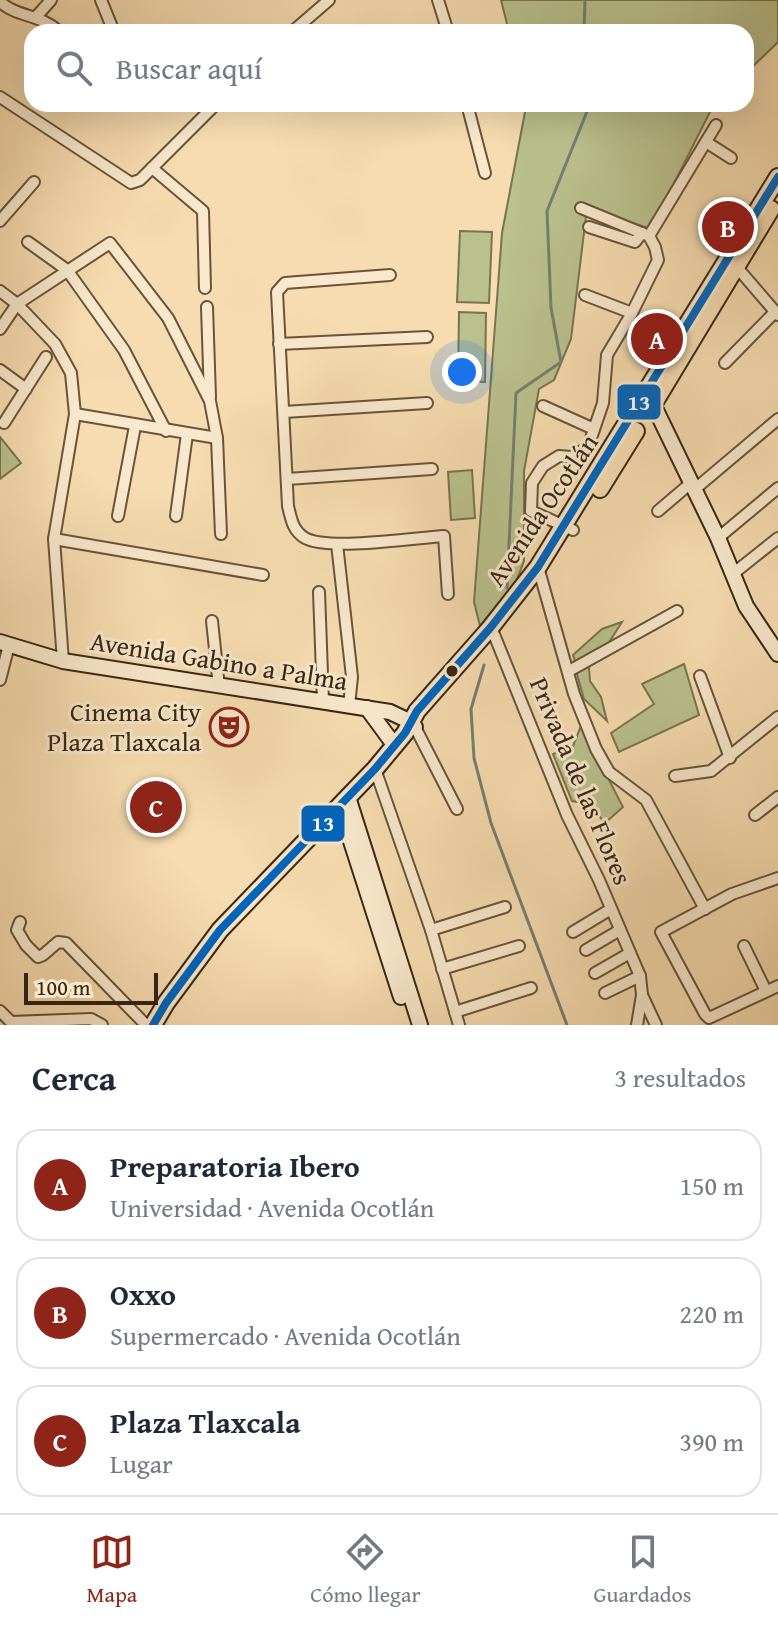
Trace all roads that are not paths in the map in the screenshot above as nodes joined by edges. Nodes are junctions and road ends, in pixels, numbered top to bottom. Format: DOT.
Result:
graph roads {
  1 [pos="51,0"];
  2 [pos="101,0"];
  3 [pos="329,0"];
  4 [pos="438,0"];
  5 [pos="0,2"];
  6 [pos="36,17"];
  7 [pos="51,24"];
  8 [pos="111,24"];
  9 [pos="301,24"];
  10 [pos="446,24"];
  11 [pos="0,97"];
  12 [pos="208,112"];
  13 [pos="469,112"];
  14 [pos="716,125"];
  15 [pos="706,142"];
  16 [pos="731,158"];
  17 [pos="152,168"];
  18 [pos="485,173"];
  19 [pos="778,177"];
  20 [pos="34,182"];
  21 [pos="778,197"];
  22 [pos="581,208"];
  23 [pos="0,221"];
  24 [pos="589,227"];
  25 [pos="646,235"];
  26 [pos="28,242"];
  27 [pos="732,263"];
  28 [pos="67,270"];
  29 [pos="390,275"];
  30 [pos="205,288"];
  31 [pos="0,291"];
  32 [pos="585,295"];
  33 [pos="17,304"];
  34 [pos="207,307"];
  35 [pos="632,313"];
  36 [pos="776,313"];
  37 [pos="0,329"];
  38 [pos="427,337"];
  39 [pos="279,344"];
  40 [pos="46,357"];
  41 [pos="725,363"];
  42 [pos="0,370"];
  43 [pos="26,389"];
  44 [pos="649,400"];
  45 [pos="210,401"];
  46 [pos="427,403"];
  47 [pos="543,406"];
  48 [pos="284,412"];
  49 [pos="75,414"];
  50 [pos="4,423"];
  51 [pos="776,424"];
  52 [pos="135,426"];
  53 [pos="594,429"];
  54 [pos="166,431"];
  55 [pos="187,434"];
  56 [pos="217,438"];
  57 [pos="432,469"];
  58 [pos="287,479"];
  59 [pos="693,485"];
  60 [pos="778,488"];
  61 [pos="658,511"];
  62 [pos="118,516"];
  63 [pos="176,516"];
  64 [pos="568,528"];
  65 [pos="221,534"];
  66 [pos="718,538"];
  67 [pos="778,538"];
  68 [pos="54,539"];
  69 [pos="337,544"];
  70 [pos="540,572"];
  71 [pos="734,573"];
  72 [pos="263,575"];
  73 [pos="319,592"];
  74 [pos="448,594"];
  75 [pos="677,611"];
  76 [pos="212,621"];
  77 [pos="493,631"];
  78 [pos="4,644"];
  79 [pos="776,646"];
  80 [pos="63,661"];
  81 [pos="569,671"];
  82 [pos="700,676"];
  83 [pos="0,680"];
  84 [pos="219,687"];
  85 [pos="323,701"];
  86 [pos="349,705"];
  87 [pos="367,708"];
  88 [pos="778,717"];
  89 [pos="406,732"];
  90 [pos="730,758"];
  91 [pos="375,769"];
  92 [pos="675,776"];
  93 [pos="778,797"];
  94 [pos="344,802"];
  95 [pos="457,809"];
  96 [pos="755,815"];
  97 [pos="778,878"];
  98 [pos="505,907"];
  99 [pos="611,909"];
  100 [pos="705,909"];
  101 [pos="20,922"];
  102 [pos="431,930"];
  103 [pos="620,930"];
  104 [pos="573,932"];
  105 [pos="519,946"];
  106 [pos="744,946"];
  107 [pos="586,950"];
  108 [pos="630,953"];
  109 [pos="442,969"];
  110 [pos="595,973"];
  111 [pos="640,976"];
  112 [pos="778,986"];
  113 [pos="531,988"];
  114 [pos="766,991"];
  115 [pos="605,993"];
  116 [pos="642,995"];
  117 [pos="0,1011"];
  118 [pos="455,1012"];
  119 [pos="102,1025"];
  120 [pos="146,1025"];
  121 [pos="153,1025"];
  122 [pos="410,1025"];
  123 [pos="420,1025"];
  124 [pos="459,1025"];
  125 [pos="638,1025"];
  126 [pos="656,1025"];
  1 -- 6 [label="street"];
  2 -- 8 [label="street"];
  3 -- 9 [label="street"];
  4 -- 10 [label="street"];
  5 -- 6 [label="street"];
  6 -- 7 [label="street"];
  11 -- 17 [label="street"];
  12 -- 17 [label="street"];
  13 -- 18 [label="street"];
  14 -- 15 [label="street"];
  15 -- 16 [label="street"];
  15 -- 25 [label="street"];
  17 -- 30 [label="street"];
  19 -- 27 [label="main road, Avenida Ocotlán"];
  20 -- 23 [label="street"];
  21 -- 27 [label="main road, Avenida Ocotlán"];
  22 -- 25 [label="street"];
  24 -- 25 [label="street"];
  25 -- 35 [label="street"];
  26 -- 28 [label="street"];
  27 -- 36 [label="street"];
  27 -- 44 [label="main road, Avenida Ocotlán"];
  28 -- 33 [label="street"];
  28 -- 45 [label="street"];
  28 -- 54 [label="street"];
  29 -- 39 [label="street"];
  31 -- 33 [label="street"];
  32 -- 35 [label="street"];
  33 -- 37 [label="street"];
  33 -- 49 [label="street"];
  34 -- 45 [label="street"];
  35 -- 53 [label="street"];
  36 -- 41 [label="street"];
  38 -- 39 [label="street"];
  39 -- 48 [label="street"];
  40 -- 43 [label="street"];
  42 -- 43 [label="street"];
  43 -- 50 [label="street"];
  44 -- 59 [label="street"];
  44 -- 64 [label="main road, Avenida Ocotlán"];
  45 -- 56 [label="street"];
  46 -- 48 [label="street"];
  47 -- 53 [label="street"];
  48 -- 58 [label="street"];
  49 -- 52 [label="street"];
  49 -- 68 [label="street"];
  51 -- 59 [label="street"];
  52 -- 54 [label="street"];
  52 -- 62 [label="street"];
  53 -- 64 [label="street"];
  54 -- 55 [label="street"];
  55 -- 56 [label="street"];
  55 -- 63 [label="street"];
  56 -- 65 [label="street"];
  57 -- 58 [label="street"];
  58 -- 69 [label="street"];
  59 -- 61 [label="street"];
  59 -- 66 [label="street"];
  60 -- 66 [label="street"];
  64 -- 70 [label="main road, Avenida Ocotlán"];
  66 -- 71 [label="street"];
  67 -- 71 [label="street"];
  68 -- 72 [label="street"];
  68 -- 80 [label="street"];
  69 -- 74 [label="street"];
  69 -- 86 [label="street"];
  70 -- 77 [label="main road, Avenida Ocotlán"];
  70 -- 81 [label="street"];
  71 -- 79 [label="street"];
  73 -- 85 [label="street"];
  75 -- 81 [label="street"];
  76 -- 84 [label="street"];
  77 -- 89 [label="main road, Avenida Ocotlán"];
  77 -- 99 [label="street, Privada de las Flores"];
  78 -- 80 [label="street, Avenida Gabino a Palma"];
  78 -- 83 [label="street"];
  80 -- 84 [label="street, Avenida Gabino a Palma"];
  81 -- 100 [label="street"];
  82 -- 90 [label="street"];
  84 -- 85 [label="street, Avenida Gabino a Palma"];
  85 -- 86 [label="street, Avenida Gabino a Palma"];
  86 -- 87 [label="street, Avenida Gabino a Palma"];
  87 -- 89 [label="street, Avenida Gabino a Palma"];
  87 -- 89 [label="street, Avenida Gabino a Palma"];
  88 -- 90 [label="street"];
  89 -- 91 [label="main road, Avenida Ocotlán"];
  89 -- 95 [label="street"];
  90 -- 92 [label="street"];
  91 -- 94 [label="main road, Avenida Ocotlán"];
  91 -- 102 [label="street"];
  93 -- 96 [label="street"];
  94 -- 121 [label="main road, Avenida Ocotlán"];
  94 -- 122 [label="street"];
  94 -- 123 [label="street"];
  97 -- 100 [label="street"];
  98 -- 102 [label="street"];
  99 -- 103 [label="street, Privada de las Flores"];
  99 -- 104 [label="street"];
  100 -- 114 [label="street"];
  101 -- 120 [label="street"];
  102 -- 109 [label="street"];
  103 -- 107 [label="street"];
  103 -- 108 [label="street, Privada de las Flores"];
  105 -- 109 [label="street"];
  106 -- 114 [label="street"];
  108 -- 110 [label="street"];
  108 -- 111 [label="street, Privada de las Flores"];
  109 -- 118 [label="street"];
  111 -- 115 [label="street"];
  111 -- 116 [label="street, Privada de las Flores"];
  112 -- 114 [label="street"];
  113 -- 118 [label="street"];
  116 -- 125 [label="street"];
  116 -- 126 [label="street"];
  117 -- 119 [label="street"];
  118 -- 124 [label="street"];
}
